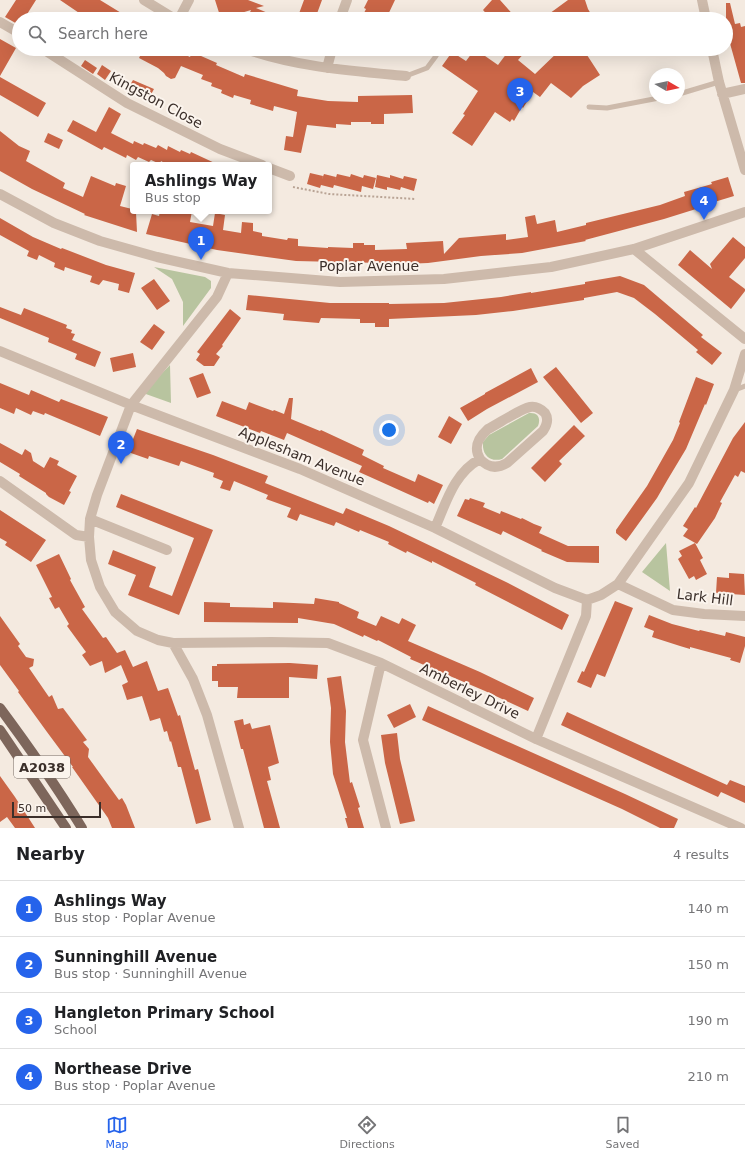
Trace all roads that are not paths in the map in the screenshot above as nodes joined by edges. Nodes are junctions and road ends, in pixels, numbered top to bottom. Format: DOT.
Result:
graph roads {
  1 [pos="144,0"];
  2 [pos="188,0"];
  3 [pos="347,0"];
  4 [pos="703,0"];
  5 [pos="164,12"];
  6 [pos="182,12"];
  7 [pos="343,12"];
  8 [pos="705,12"];
  9 [pos="0,22"];
  10 [pos="12,29"];
  11 [pos="54,56"];
  12 [pos="269,56"];
  13 [pos="330,56"];
  14 [pos="436,56"];
  15 [pos="713,56"];
  16 [pos="327,68"];
  17 [pos="406,76"];
  18 [pos="719,82"];
  19 [pos="745,89"];
  20 [pos="685,92"];
  21 [pos="722,94"];
  22 [pos="649,100"];
  23 [pos="589,107"];
  24 [pos="254,162"];
  25 [pos="272,169"];
  26 [pos="745,170"];
  27 [pos="290,176"];
  28 [pos="0,194"];
  29 [pos="745,212"];
  30 [pos="634,249"];
  31 [pos="228,273"];
  32 [pos="745,338"];
  33 [pos="0,351"];
  34 [pos="745,354"];
  35 [pos="745,386"];
  36 [pos="734,390"];
  37 [pos="131,405"];
  38 [pos="480,459"];
  39 [pos="0,482"];
  40 [pos="90,519"];
  41 [pos="435,528"];
  42 [pos="89,537"];
  43 [pos="167,550"];
  44 [pos="618,584"];
  45 [pos="587,600"];
  46 [pos="745,616"];
  47 [pos="173,643"];
  48 [pos="381,663"];
  49 [pos="0,708"];
  50 [pos="0,730"];
  51 [pos="536,739"];
  52 [pos="24,741"];
  53 [pos="15,750"];
  54 [pos="66,828"];
  55 [pos="82,828"];
  56 [pos="239,828"];
  57 [pos="386,828"];
  58 [pos="740,828"];
  1 -- 5 [label="street"];
  2 -- 6 [label="street"];
  3 -- 7 [label="street"];
  4 -- 8 [label="street"];
  9 -- 10 [label="street"];
  11 -- 24 [label="street, Kingston Close"];
  12 -- 16 [label="street"];
  13 -- 16 [label="street"];
  14 -- 17 [label="lane"];
  15 -- 18 [label="street"];
  16 -- 17 [label="street"];
  18 -- 20 [label="lane"];
  18 -- 21 [label="street"];
  19 -- 21 [label="street"];
  21 -- 26 [label="street"];
  22 -- 23 [label="lane"];
  25 -- 27 [label="street"];
  28 -- 31 [label="street, Poplar Avenue"];
  29 -- 30 [label="street, Poplar Avenue"];
  30 -- 31 [label="street, Poplar Avenue"];
  30 -- 32 [label="street"];
  31 -- 37 [label="street, Amberley Drive"];
  33 -- 37 [label="street, Applesham Avenue"];
  34 -- 36 [label="street"];
  35 -- 36 [label="lane"];
  36 -- 44 [label="street"];
  37 -- 40 [label="street, Amberley Drive"];
  37 -- 41 [label="street, Applesham Avenue"];
  38 -- 38 [label="street"];
  38 -- 41 [label="street"];
  39 -- 42 [label="street"];
  40 -- 42 [label="street, Amberley Drive"];
  40 -- 43 [label="street"];
  41 -- 45 [label="street, Applesham Avenue"];
  42 -- 47 [label="street, Amberley Drive"];
  44 -- 45 [label="street"];
  44 -- 46 [label="street, Lark Hill"];
  45 -- 51 [label="street"];
  47 -- 48 [label="street, Amberley Drive"];
  47 -- 56 [label="street"];
  48 -- 51 [label="street, Amberley Drive"];
  48 -- 57 [label="street"];
  49 -- 52 [label="main road, A2038"];
  50 -- 53 [label="main road, A2038"];
  51 -- 58 [label="street, Amberley Drive"];
  52 -- 53 [label="main road, A2038"];
  52 -- 55 [label="main road, A2038"];
  53 -- 54 [label="main road, A2038"];
}
